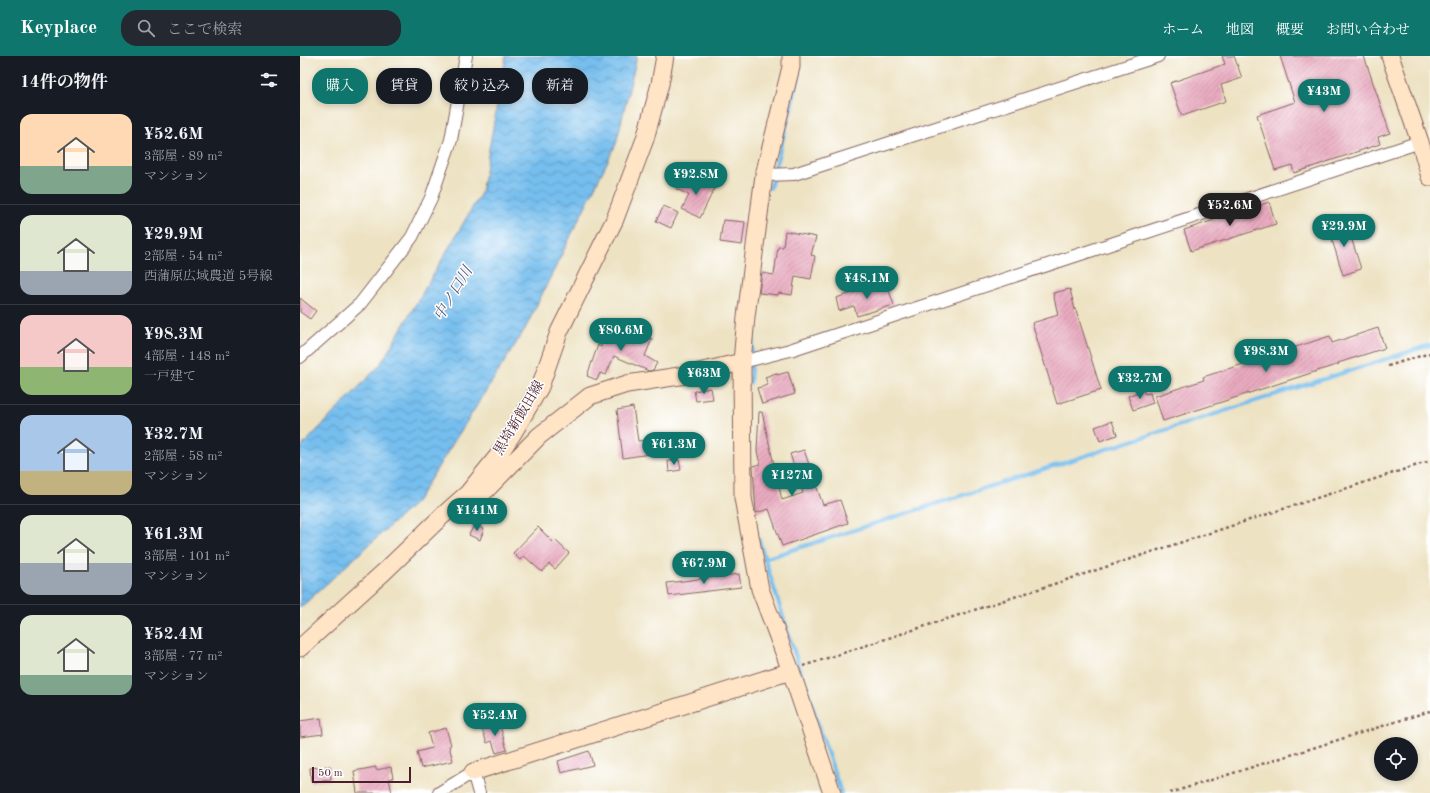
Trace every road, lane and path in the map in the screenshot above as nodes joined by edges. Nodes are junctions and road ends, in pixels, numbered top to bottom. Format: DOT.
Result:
graph roads {
  1 [pos="466,56"];
  2 [pos="665,56"];
  3 [pos="791,56"];
  4 [pos="1158,56"];
  5 [pos="1390,56"];
  6 [pos="1420,142"];
  7 [pos="764,175"];
  8 [pos="1430,177"];
  9 [pos="1430,353"];
  10 [pos="300,357"];
  11 [pos="742,362"];
  12 [pos="1388,366"];
  13 [pos="1430,461"];
  14 [pos="468,493"];
  15 [pos="300,648"];
  16 [pos="790,671"];
  17 [pos="1430,712"];
  18 [pos="472,772"];
  19 [pos="439,793"];
  20 [pos="479,793"];
  21 [pos="832,793"];
  22 [pos="1170,793"];
  1 -- 10 [label="street"];
  2 -- 14 [label="street, 黒埼新飯田線"];
  3 -- 7 [label="street"];
  4 -- 7 [label="street"];
  5 -- 6 [label="street"];
  6 -- 8 [label="street"];
  6 -- 11 [label="street"];
  7 -- 11 [label="street"];
  9 -- 12 [label="path"];
  11 -- 14 [label="street"];
  11 -- 16 [label="street"];
  13 -- 16 [label="path"];
  14 -- 15 [label="street, 黒埼新飯田線"];
  16 -- 18 [label="street"];
  16 -- 21 [label="street"];
  17 -- 22 [label="path"];
  18 -- 19 [label="street"];
  18 -- 20 [label="street"];
}
